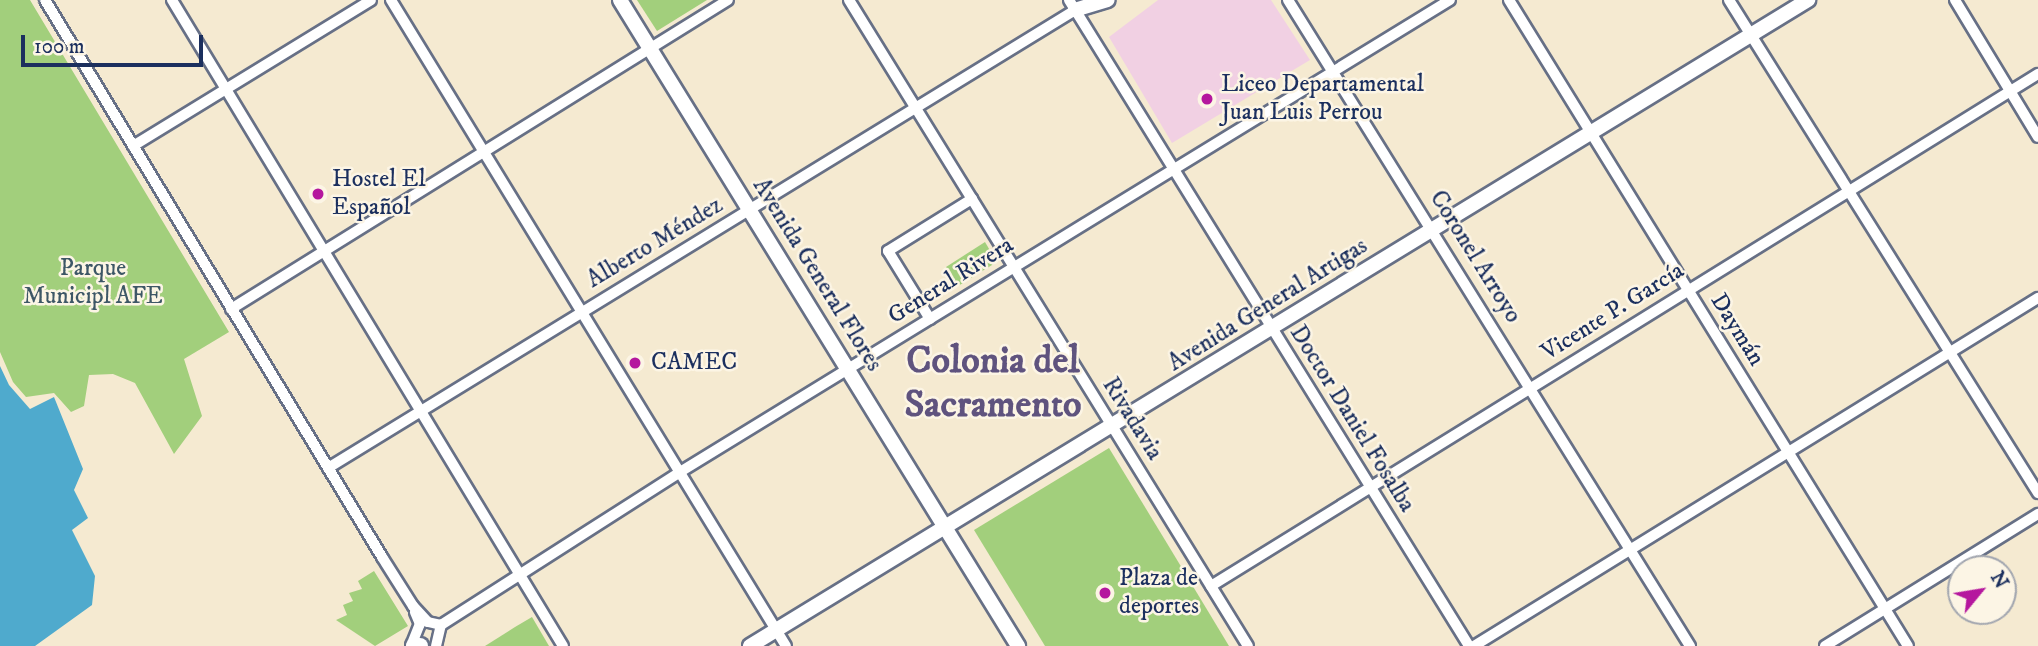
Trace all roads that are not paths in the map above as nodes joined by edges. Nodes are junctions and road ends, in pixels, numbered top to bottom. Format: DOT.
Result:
graph roads {
  1 [pos="45,0"];
  2 [pos="172,0"];
  3 [pos="372,0"];
  4 [pos="391,0"];
  5 [pos="621,0"];
  6 [pos="728,0"];
  7 [pos="849,0"];
  8 [pos="1108,0"];
  9 [pos="1288,0"];
  10 [pos="1450,0"];
  11 [pos="1509,0"];
  12 [pos="1729,0"];
  13 [pos="1808,0"];
  14 [pos="1955,0"];
  15 [pos="1072,5"];
  16 [pos="1750,36"];
  17 [pos="650,48"];
  18 [pos="1334,73"];
  19 [pos="2038,74"];
  20 [pos="228,89"];
  21 [pos="2010,91"];
  22 [pos="915,108"];
  23 [pos="1591,133"];
  24 [pos="2038,137"];
  25 [pos="134,146"];
  26 [pos="483,151"];
  27 [pos="1173,169"];
  28 [pos="1847,192"];
  29 [pos="972,199"];
  30 [pos="749,210"];
  31 [pos="1433,229"];
  32 [pos="327,253"];
  33 [pos="1014,267"];
  34 [pos="1688,291"];
  35 [pos="2038,298"];
  36 [pos="231,309"];
  37 [pos="582,312"];
  38 [pos="930,319"];
  39 [pos="1272,330"];
  40 [pos="1949,352"];
  41 [pos="848,369"];
  42 [pos="1532,387"];
  43 [pos="422,410"];
  44 [pos="1112,427"];
  45 [pos="1789,452"];
  46 [pos="328,468"];
  47 [pos="680,472"];
  48 [pos="1371,490"];
  49 [pos="2038,494"];
  50 [pos="2038,514"];
  51 [pos="946,528"];
  52 [pos="1632,549"];
  53 [pos="520,573"];
  54 [pos="1211,586"];
  55 [pos="413,606"];
  56 [pos="1885,609"];
  57 [pos="441,625"];
  58 [pos="776,630"];
  59 [pos="412,646"];
  60 [pos="420,646"];
  61 [pos="436,646"];
  62 [pos="563,646"];
  63 [pos="750,646"];
  64 [pos="786,646"];
  65 [pos="1018,646"];
  66 [pos="1248,646"];
  67 [pos="1471,646"];
  68 [pos="1690,646"];
  69 [pos="1825,646"];
  70 [pos="1908,646"];
  1 -- 25 [label="street"];
  2 -- 20 [label="street"];
  3 -- 20 [label="street"];
  4 -- 26 [label="street"];
  5 -- 17 [label="street, Avenida General Flores"];
  6 -- 17 [label="street"];
  7 -- 22 [label="street, Rivadavia"];
  8 -- 15 [label="street"];
  9 -- 18 [label="street, Coronel Arroyo"];
  10 -- 18 [label="street, General Rivera"];
  11 -- 23 [label="street, Daymán"];
  12 -- 16 [label="street"];
  13 -- 16 [label="street, Avenida General Artigas"];
  14 -- 21 [label="street"];
  15 -- 22 [label="street, Alberto Méndez"];
  15 -- 27 [label="street, Doctor Daniel Fosalba"];
  16 -- 23 [label="street, Avenida General Artigas"];
  16 -- 28 [label="street"];
  17 -- 26 [label="street"];
  17 -- 30 [label="street, Avenida General Flores"];
  18 -- 27 [label="street, General Rivera"];
  18 -- 31 [label="street, Coronel Arroyo"];
  19 -- 21 [label="street, Vicente P. García"];
  20 -- 25 [label="street"];
  20 -- 32 [label="street"];
  21 -- 24 [label="street"];
  21 -- 28 [label="street, Vicente P. García"];
  22 -- 29 [label="street, Rivadavia"];
  22 -- 30 [label="street, Alberto Méndez"];
  23 -- 31 [label="street, Avenida General Artigas"];
  23 -- 34 [label="street, Daymán"];
  25 -- 36 [label="street"];
  26 -- 32 [label="street"];
  26 -- 37 [label="street"];
  27 -- 33 [label="street, General Rivera"];
  27 -- 39 [label="street, Doctor Daniel Fosalba"];
  28 -- 34 [label="street, Vicente P. García"];
  28 -- 40 [label="street"];
  29 -- 33 [label="street, Rivadavia"];
  29 -- 38 [label="street"];
  30 -- 37 [label="street, Alberto Méndez"];
  30 -- 41 [label="street, Avenida General Flores"];
  31 -- 39 [label="street, Avenida General Artigas"];
  31 -- 42 [label="street, Coronel Arroyo"];
  32 -- 36 [label="street"];
  32 -- 43 [label="street"];
  33 -- 38 [label="street, General Rivera"];
  33 -- 44 [label="street, Rivadavia"];
  34 -- 42 [label="street, Vicente P. García"];
  34 -- 45 [label="street, Daymán"];
  35 -- 40 [label="street"];
  36 -- 46 [label="street"];
  37 -- 43 [label="street, Alberto Méndez"];
  37 -- 47 [label="street"];
  38 -- 41 [label="street, General Rivera"];
  39 -- 44 [label="street, Avenida General Artigas"];
  39 -- 48 [label="street, Doctor Daniel Fosalba"];
  40 -- 45 [label="street"];
  40 -- 49 [label="street"];
  41 -- 47 [label="street, General Rivera"];
  41 -- 51 [label="street, Avenida General Flores"];
  42 -- 48 [label="street, Vicente P. García"];
  42 -- 52 [label="street, Coronel Arroyo"];
  43 -- 46 [label="street, Alberto Méndez"];
  43 -- 53 [label="street"];
  44 -- 51 [label="street, Avenida General Artigas"];
  44 -- 54 [label="street, Rivadavia"];
  45 -- 52 [label="street"];
  45 -- 56 [label="street, Daymán"];
  46 -- 55 [label="street"];
  47 -- 53 [label="street, General Rivera"];
  47 -- 58 [label="street"];
  48 -- 54 [label="street, Vicente P. García"];
  48 -- 67 [label="street, Doctor Daniel Fosalba"];
  50 -- 56 [label="street"];
  51 -- 58 [label="street, Avenida General Artigas"];
  51 -- 65 [label="street, Avenida General Flores"];
  52 -- 67 [label="street"];
  52 -- 68 [label="street, Coronel Arroyo"];
  53 -- 57 [label="street, General Rivera"];
  53 -- 62 [label="street"];
  54 -- 66 [label="street, Rivadavia"];
  55 -- 57 [label="street"];
  55 -- 59 [label="street"];
  56 -- 69 [label="street"];
  56 -- 70 [label="street, Daymán"];
  57 -- 61 [label="street"];
  58 -- 63 [label="street, Avenida General Artigas"];
  58 -- 64 [label="street"];
  59 -- 60 [label="main road"];
}
